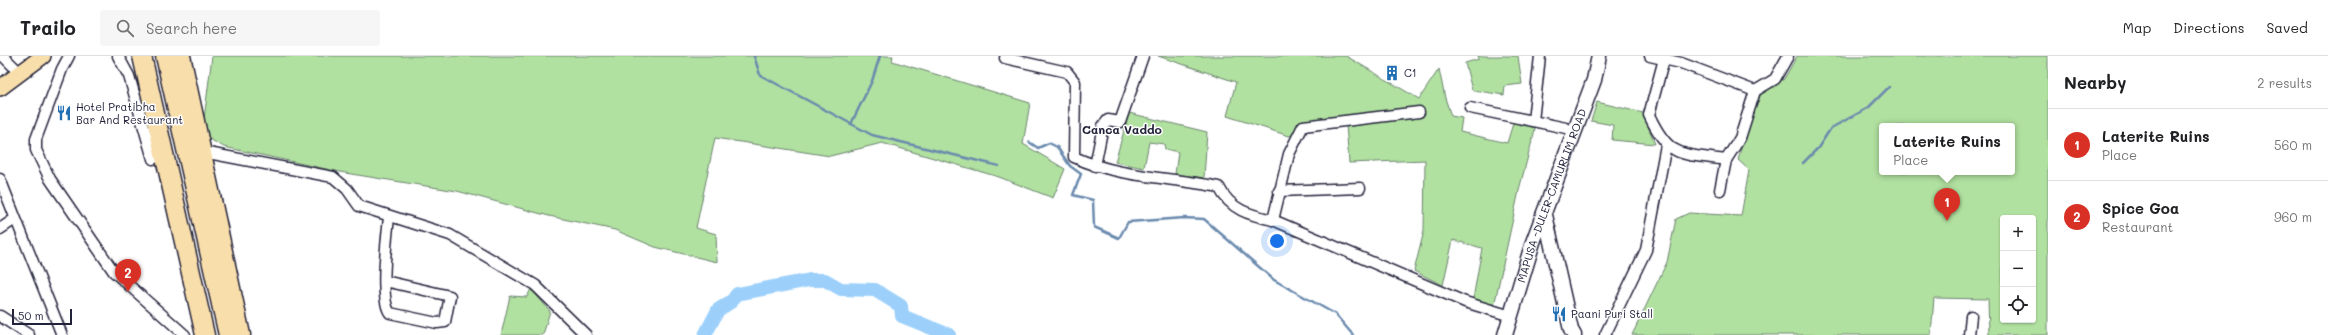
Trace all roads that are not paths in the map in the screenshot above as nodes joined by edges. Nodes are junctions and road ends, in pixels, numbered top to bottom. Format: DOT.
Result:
graph roads {
  1 [pos="3,56"];
  2 [pos="43,56"];
  3 [pos="69,56"];
  4 [pos="118,56"];
  5 [pos="165,56"];
  6 [pos="181,56"];
  7 [pos="1143,56"];
  8 [pos="1540,56"];
  9 [pos="1599,56"];
  10 [pos="1788,56"];
  11 [pos="1656,57"];
  12 [pos="1005,58"];
  13 [pos="142,65"];
  14 [pos="20,73"];
  15 [pos="0,88"];
  16 [pos="1755,92"];
  17 [pos="1470,108"];
  18 [pos="1419,112"];
  19 [pos="1533,121"];
  20 [pos="1566,128"];
  21 [pos="1666,145"];
  22 [pos="203,152"];
  23 [pos="153,159"];
  24 [pos="1726,160"];
  25 [pos="1095,166"];
  26 [pos="0,179"];
  27 [pos="1360,188"];
  28 [pos="1720,190"];
  29 [pos="1279,192"];
  30 [pos="1545,215"];
  31 [pos="389,217"];
  32 [pos="15,219"];
  33 [pos="1273,220"];
  34 [pos="0,229"];
  35 [pos="385,281"];
  36 [pos="0,316"];
  37 [pos="1511,316"];
  38 [pos="1971,316"];
  39 [pos="29,335"];
  40 [pos="62,335"];
  41 [pos="185,335"];
  42 [pos="206,335"];
  43 [pos="214,335"];
  44 [pos="228,335"];
  45 [pos="241,335"];
  46 [pos="586,335"];
  47 [pos="1505,335"];
  48 [pos="1574,335"];
  49 [pos="1605,335"];
  50 [pos="1969,335"];
  1 -- 14 [label="street"];
  2 -- 14 [label="main road"];
  3 -- 41 [label="street"];
  4 -- 13 [label="street"];
  5 -- 44 [label="highway"];
  6 -- 22 [label="highway"];
  7 -- 25 [label="street"];
  8 -- 19 [label="street"];
  9 -- 30 [label="main road, MAPUSA -DULER-CAMURLIM ROAD"];
  10 -- 16 [label="street"];
  11 -- 16 [label="street"];
  11 -- 21 [label="street"];
  12 -- 25 [label="street"];
  13 -- 23 [label="street"];
  13 -- 42 [label="highway"];
  13 -- 43 [label="highway"];
  14 -- 15 [label="main road"];
  16 -- 24 [label="street"];
  17 -- 19 [label="street"];
  18 -- 29 [label="street"];
  19 -- 20 [label="street"];
  21 -- 24 [label="street"];
  21 -- 49 [label="street"];
  22 -- 31 [label="street"];
  22 -- 45 [label="highway"];
  24 -- 28 [label="street"];
  25 -- 33 [label="street"];
  26 -- 32 [label="street"];
  27 -- 29 [label="street"];
  29 -- 33 [label="street"];
  30 -- 37 [label="main road, MAPUSA -DULER-CAMURLIM ROAD"];
  30 -- 48 [label="main road"];
  31 -- 35 [label="street"];
  31 -- 46 [label="street"];
  32 -- 34 [label="street"];
  32 -- 40 [label="street"];
  33 -- 37 [label="street"];
  35 -- 35 [label="street"];
  36 -- 39 [label="street"];
  37 -- 47 [label="main road, MAPUSA -DULER-CAMURLIM ROAD"];
  38 -- 50 [label="street"];
}
